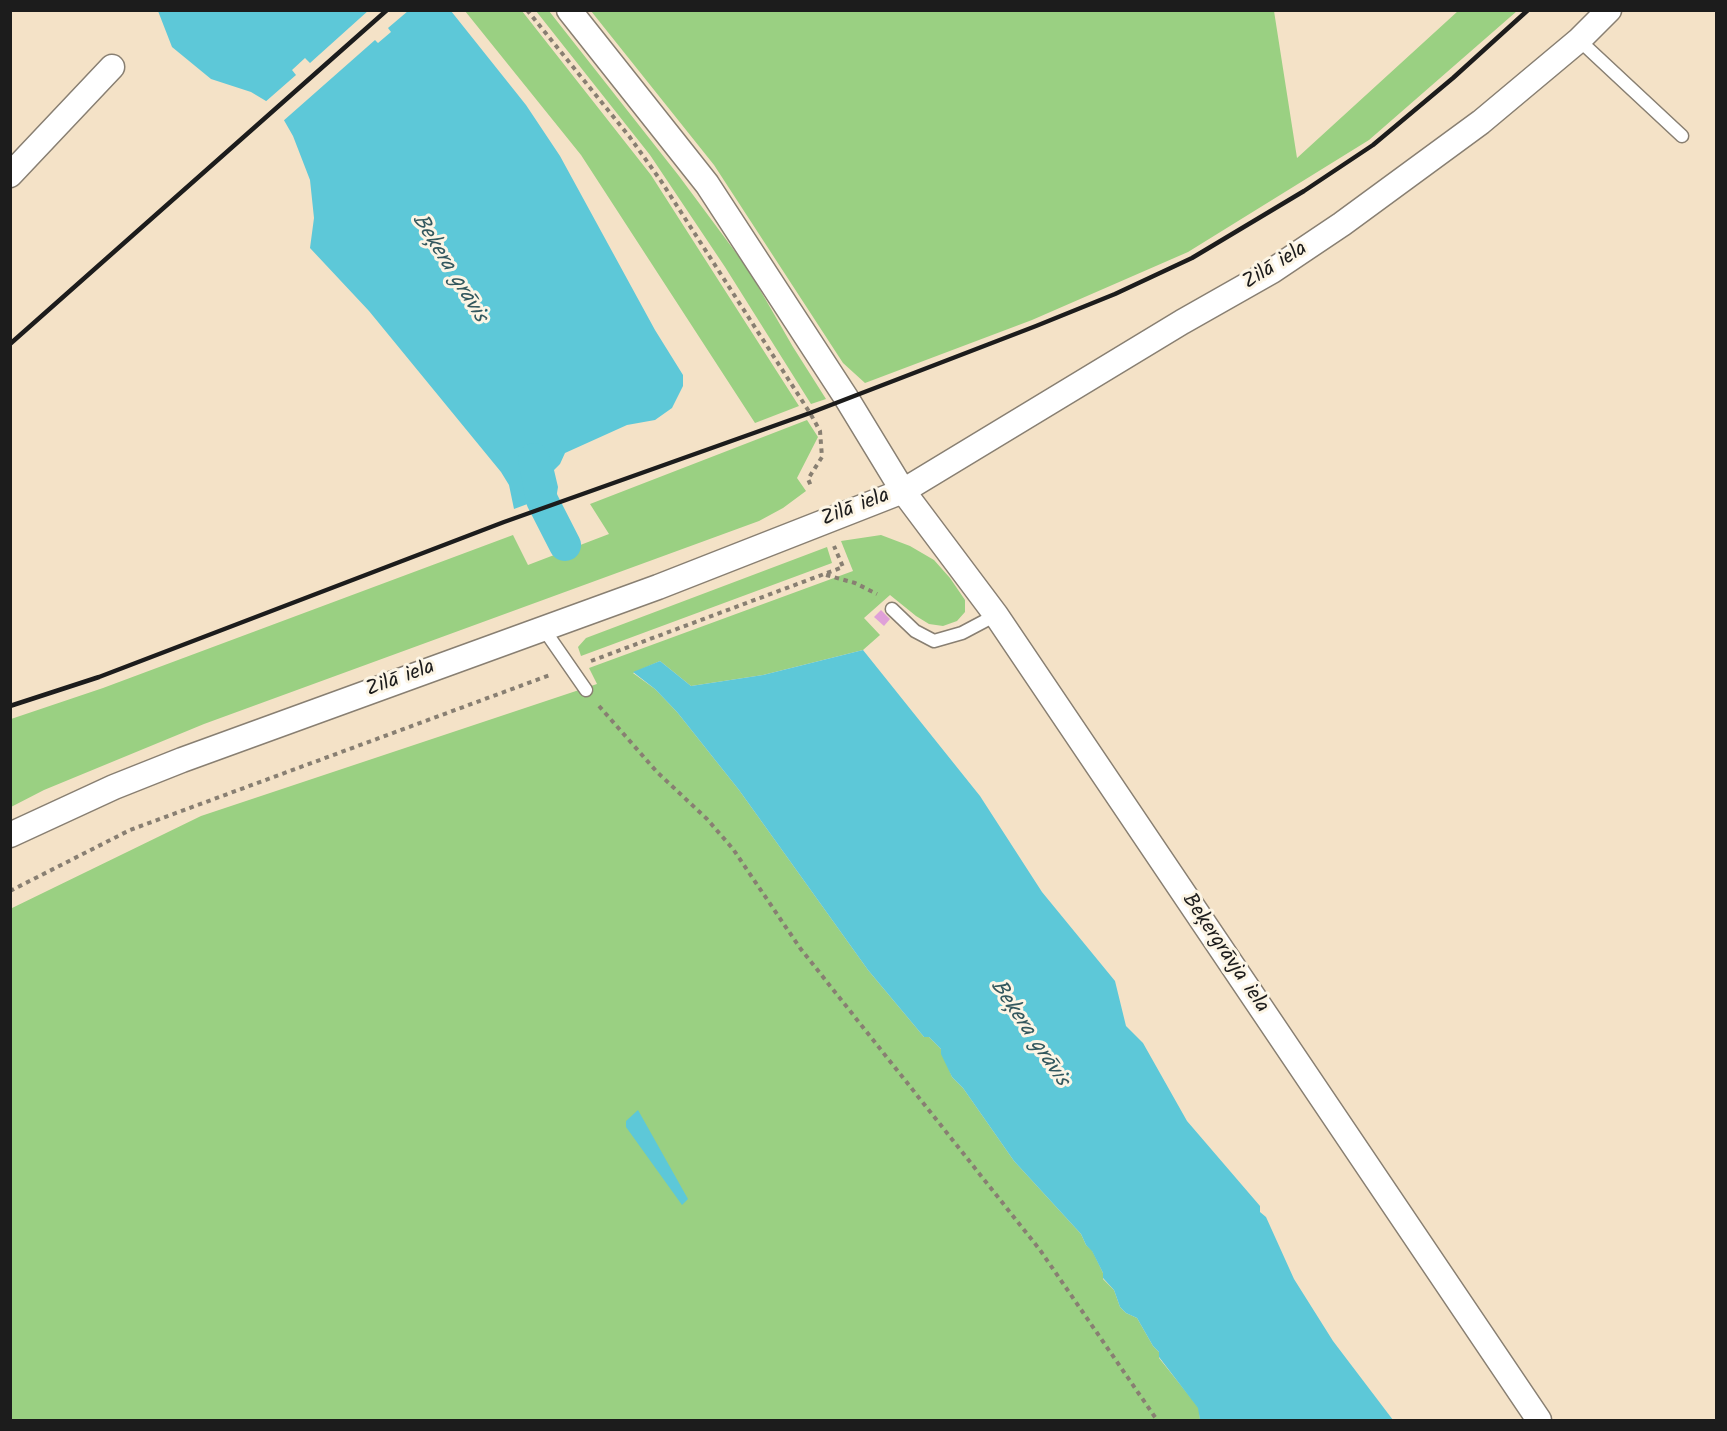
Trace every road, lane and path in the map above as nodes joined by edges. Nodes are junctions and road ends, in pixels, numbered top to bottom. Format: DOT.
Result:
graph roads {
  1 [pos="527,10"];
  2 [pos="569,10"];
  3 [pos="1609,10"];
  4 [pos="1579,40"];
  5 [pos="112,67"];
  6 [pos="1682,136"];
  7 [pos="10,176"];
  8 [pos="811,486"];
  9 [pos="903,491"];
  10 [pos="834,546"];
  11 [pos="825,575"];
  12 [pos="892,609"];
  13 [pos="996,615"];
  14 [pos="543,628"];
  15 [pos="569,668"];
  16 [pos="586,690"];
  17 [pos="10,835"];
  18 [pos="10,891"];
  19 [pos="1157,1420"];
  20 [pos="1539,1420"];
  1 -- 8 [label="path"];
  2 -- 9 [label="street, Beķergrāvja iela"];
  3 -- 4 [label="street, Zilā iela"];
  4 -- 6 [label="lane"];
  4 -- 9 [label="street, Zilā iela"];
  5 -- 7 [label="street"];
  9 -- 13 [label="street, Beķergrāvja iela"];
  9 -- 14 [label="street, Zilā iela"];
  10 -- 11 [label="path"];
  11 -- 12 [label="path"];
  11 -- 15 [label="path"];
  12 -- 13 [label="lane"];
  13 -- 20 [label="street, Beķergrāvja iela"];
  14 -- 15 [label="lane"];
  14 -- 17 [label="street, Zilā iela"];
  15 -- 16 [label="lane"];
  15 -- 18 [label="path"];
  16 -- 19 [label="path"];
}
